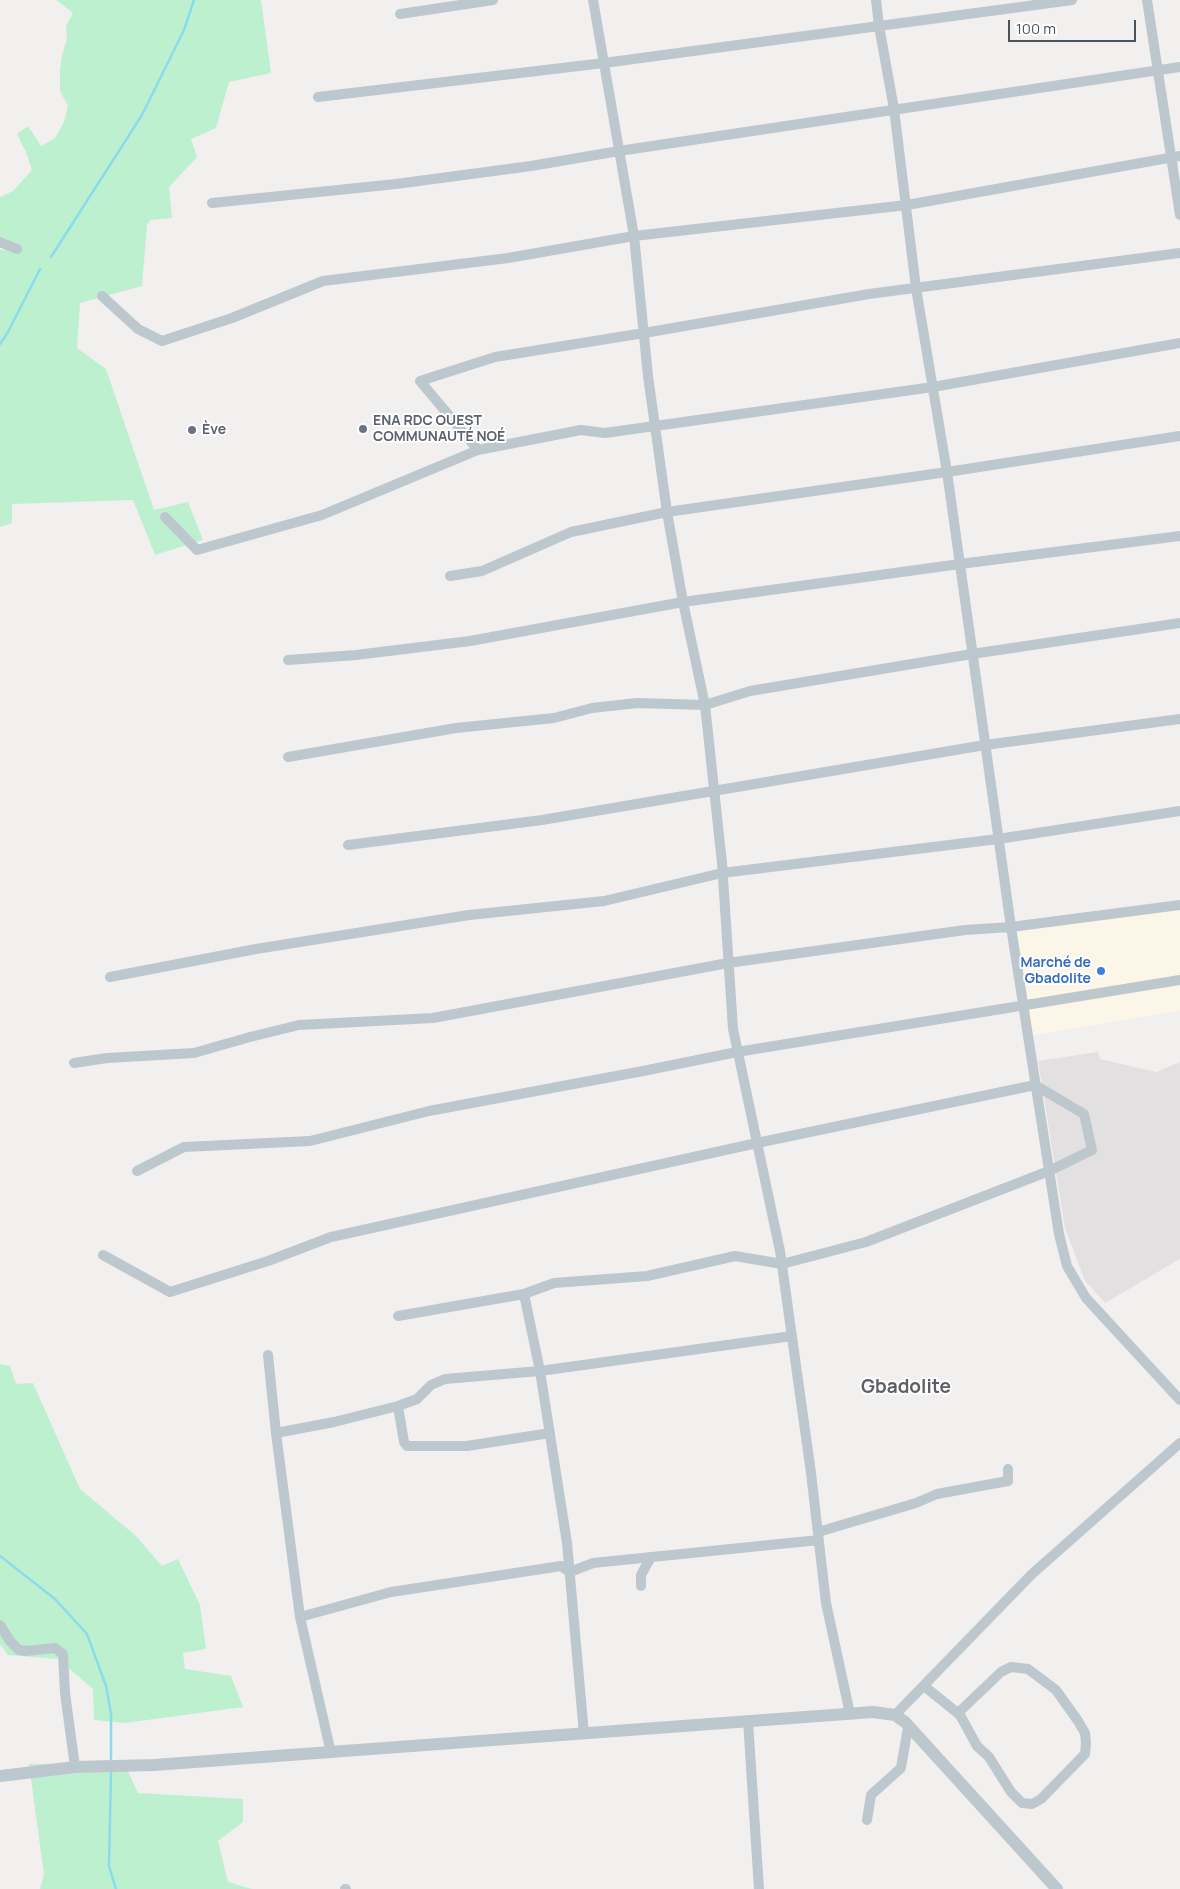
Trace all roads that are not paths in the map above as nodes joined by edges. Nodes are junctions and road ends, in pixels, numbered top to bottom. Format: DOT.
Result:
graph roads {
  1 [pos="493,0"];
  2 [pos="593,0"];
  3 [pos="876,0"];
  4 [pos="1072,0"];
  5 [pos="1147,0"];
  6 [pos="400,14"];
  7 [pos="878,26"];
  8 [pos="604,63"];
  9 [pos="1180,67"];
  10 [pos="1158,70"];
  11 [pos="318,97"];
  12 [pos="894,109"];
  13 [pos="619,151"];
  14 [pos="1176,157"];
  15 [pos="212,203"];
  16 [pos="907,205"];
  17 [pos="1180,215"];
  18 [pos="634,236"];
  19 [pos="0,242"];
  20 [pos="17,249"];
  21 [pos="1180,253"];
  22 [pos="916,288"];
  23 [pos="102,296"];
  24 [pos="644,334"];
  25 [pos="1180,343"];
  26 [pos="933,387"];
  27 [pos="655,427"];
  28 [pos="1180,436"];
  29 [pos="478,450"];
  30 [pos="947,472"];
  31 [pos="667,512"];
  32 [pos="165,517"];
  33 [pos="1180,536"];
  34 [pos="960,564"];
  35 [pos="450,576"];
  36 [pos="683,602"];
  37 [pos="1180,623"];
  38 [pos="972,654"];
  39 [pos="288,660"];
  40 [pos="705,705"];
  41 [pos="1180,719"];
  42 [pos="985,745"];
  43 [pos="288,757"];
  44 [pos="714,790"];
  45 [pos="1180,810"];
  46 [pos="998,839"];
  47 [pos="348,845"];
  48 [pos="722,873"];
  49 [pos="1180,905"];
  50 [pos="1011,928"];
  51 [pos="728,963"];
  52 [pos="110,977"];
  53 [pos="1180,980"];
  54 [pos="1023,1006"];
  55 [pos="738,1052"];
  56 [pos="74,1063"];
  57 [pos="1035,1085"];
  58 [pos="757,1143"];
  59 [pos="137,1171"];
  60 [pos="1049,1171"];
  61 [pos="103,1254"];
  62 [pos="782,1264"];
  63 [pos="524,1294"];
  64 [pos="398,1316"];
  65 [pos="792,1336"];
  66 [pos="268,1355"];
  67 [pos="540,1371"];
  68 [pos="1180,1400"];
  69 [pos="398,1406"];
  70 [pos="276,1433"];
  71 [pos="550,1433"];
  72 [pos="1180,1443"];
  73 [pos="1008,1468"];
  74 [pos="819,1536"];
  75 [pos="651,1557"];
  76 [pos="570,1572"];
  77 [pos="641,1586"];
  78 [pos="300,1617"];
  79 [pos="0,1625"];
  80 [pos="924,1686"];
  81 [pos="958,1713"];
  82 [pos="850,1714"];
  83 [pos="895,1715"];
  84 [pos="748,1721"];
  85 [pos="908,1726"];
  86 [pos="584,1734"];
  87 [pos="331,1753"];
  88 [pos="75,1767"];
  89 [pos="0,1776"];
  90 [pos="867,1820"];
  91 [pos="1053,1888"];
  92 [pos="759,1889"];
  1 -- 6 [label="street"];
  2 -- 8 [label="street"];
  3 -- 7 [label="street"];
  4 -- 7 [label="street"];
  5 -- 10 [label="street"];
  7 -- 8 [label="street"];
  7 -- 12 [label="street"];
  8 -- 11 [label="street"];
  8 -- 13 [label="street"];
  9 -- 10 [label="street"];
  10 -- 12 [label="street"];
  10 -- 14 [label="street"];
  12 -- 13 [label="street"];
  12 -- 16 [label="street"];
  13 -- 15 [label="street"];
  13 -- 18 [label="street"];
  14 -- 16 [label="street"];
  14 -- 17 [label="street"];
  16 -- 18 [label="street"];
  16 -- 22 [label="street"];
  18 -- 23 [label="street"];
  18 -- 24 [label="street"];
  19 -- 20 [label="street"];
  21 -- 22 [label="street"];
  22 -- 24 [label="street"];
  22 -- 26 [label="street"];
  24 -- 27 [label="street"];
  24 -- 29 [label="street"];
  25 -- 26 [label="street"];
  26 -- 27 [label="street"];
  26 -- 30 [label="street"];
  27 -- 29 [label="street"];
  27 -- 31 [label="street"];
  28 -- 30 [label="street"];
  29 -- 32 [label="street"];
  30 -- 31 [label="street"];
  30 -- 34 [label="street"];
  31 -- 35 [label="street"];
  31 -- 36 [label="street"];
  33 -- 34 [label="street"];
  34 -- 36 [label="street"];
  34 -- 38 [label="street"];
  36 -- 39 [label="street"];
  36 -- 40 [label="street"];
  37 -- 38 [label="street"];
  38 -- 40 [label="street"];
  38 -- 42 [label="street"];
  40 -- 43 [label="street"];
  40 -- 44 [label="street"];
  41 -- 42 [label="street"];
  42 -- 44 [label="street"];
  42 -- 46 [label="street"];
  44 -- 47 [label="street"];
  44 -- 48 [label="street"];
  45 -- 46 [label="street"];
  46 -- 48 [label="street"];
  46 -- 50 [label="street"];
  48 -- 51 [label="street"];
  48 -- 52 [label="street"];
  49 -- 50 [label="street"];
  50 -- 51 [label="street"];
  50 -- 54 [label="street"];
  51 -- 55 [label="street"];
  51 -- 56 [label="street"];
  53 -- 54 [label="street"];
  54 -- 55 [label="street"];
  54 -- 57 [label="street"];
  55 -- 58 [label="street"];
  55 -- 59 [label="street"];
  57 -- 58 [label="street"];
  57 -- 60 [label="street"];
  57 -- 60 [label="street"];
  58 -- 61 [label="street"];
  58 -- 62 [label="street"];
  60 -- 62 [label="street"];
  60 -- 68 [label="street"];
  62 -- 63 [label="street"];
  62 -- 65 [label="street"];
  63 -- 64 [label="street"];
  63 -- 67 [label="street"];
  65 -- 67 [label="street"];
  65 -- 74 [label="street"];
  66 -- 70 [label="street"];
  67 -- 69 [label="street"];
  67 -- 71 [label="street"];
  69 -- 70 [label="street"];
  69 -- 71 [label="street"];
  70 -- 78 [label="street"];
  71 -- 76 [label="street"];
  72 -- 80 [label="street"];
  73 -- 74 [label="street"];
  74 -- 75 [label="street"];
  74 -- 82 [label="street"];
  75 -- 76 [label="street"];
  75 -- 77 [label="street"];
  76 -- 78 [label="street"];
  76 -- 86 [label="street"];
  78 -- 87 [label="street"];
  79 -- 88 [label="street"];
  80 -- 81 [label="street"];
  80 -- 83 [label="street"];
  81 -- 81 [label="street"];
  82 -- 83 [label="street"];
  82 -- 84 [label="street"];
  83 -- 85 [label="street"];
  84 -- 86 [label="street"];
  84 -- 92 [label="street"];
  85 -- 90 [label="street"];
  85 -- 91 [label="street"];
  86 -- 87 [label="street"];
  87 -- 88 [label="street"];
  88 -- 89 [label="street"];
}
